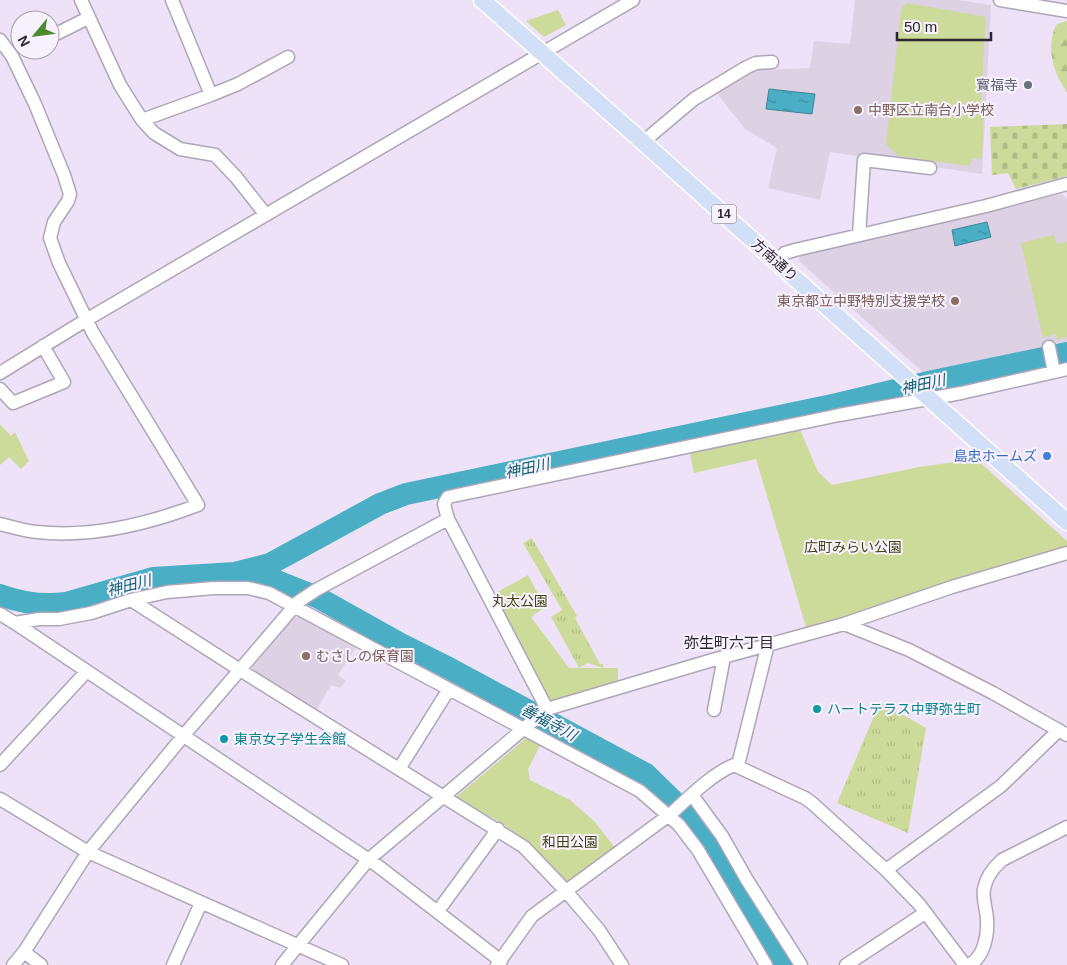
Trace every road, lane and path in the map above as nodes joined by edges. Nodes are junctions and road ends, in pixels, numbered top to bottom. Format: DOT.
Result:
graph roads {
  1 [pos="81,0"];
  2 [pos="172,0"];
  3 [pos="482,0"];
  4 [pos="633,0"];
  5 [pos="1000,0"];
  6 [pos="1067,11"];
  7 [pos="88,18"];
  8 [pos="60,32"];
  9 [pos="0,40"];
  10 [pos="10,53"];
  11 [pos="542,53"];
  12 [pos="288,57"];
  13 [pos="14,60"];
  14 [pos="772,62"];
  15 [pos="211,96"];
  16 [pos="142,120"];
  17 [pos="643,142"];
  18 [pos="930,168"];
  19 [pos="1067,184"];
  20 [pos="266,215"];
  21 [pos="859,235"];
  22 [pos="777,262"];
  23 [pos="86,320"];
  24 [pos="43,346"];
  25 [pos="1049,347"];
  26 [pos="1053,369"];
  27 [pos="1067,369"];
  28 [pos="0,373"];
  29 [pos="0,389"];
  30 [pos="925,396"];
  31 [pos="1060,508"];
  32 [pos="448,518"];
  33 [pos="1067,522"];
  34 [pos="0,524"];
  35 [pos="1067,553"];
  36 [pos="132,600"];
  37 [pos="297,604"];
  38 [pos="0,614"];
  39 [pos="15,623"];
  40 [pos="844,624"];
  41 [pos="768,644"];
  42 [pos="724,657"];
  43 [pos="240,670"];
  44 [pos="86,672"];
  45 [pos="449,689"];
  46 [pos="714,710"];
  47 [pos="545,711"];
  48 [pos="526,727"];
  49 [pos="1063,732"];
  50 [pos="184,736"];
  51 [pos="0,765"];
  52 [pos="738,765"];
  53 [pos="399,769"];
  54 [pos="286,788"];
  55 [pos="444,796"];
  56 [pos="689,798"];
  57 [pos="0,799"];
  58 [pos="279,799"];
  59 [pos="671,814"];
  60 [pos="1067,827"];
  61 [pos="498,829"];
  62 [pos="88,852"];
  63 [pos="368,860"];
  64 [pos="886,870"];
  65 [pos="566,891"];
  66 [pos="201,903"];
  67 [pos="438,911"];
  68 [pos="925,913"];
  69 [pos="298,946"];
  70 [pos="24,952"];
  71 [pos="499,963"];
  72 [pos="14,965"];
  73 [pos="41,965"];
  74 [pos="173,965"];
  75 [pos="282,965"];
  76 [pos="342,965"];
  77 [pos="622,965"];
  78 [pos="766,965"];
  79 [pos="801,965"];
  80 [pos="846,965"];
  81 [pos="965,965"];
  82 [pos="969,965"];
  1 -- 7 [label="street"];
  2 -- 15 [label="street"];
  3 -- 11 [label="main road, 方南通り / 14"];
  4 -- 11 [label="street"];
  5 -- 6 [label="street"];
  7 -- 8 [label="street"];
  7 -- 16 [label="street"];
  9 -- 10 [label="street"];
  11 -- 17 [label="main road, 方南通り / 14"];
  11 -- 20 [label="street"];
  12 -- 15 [label="street"];
  13 -- 23 [label="street"];
  14 -- 17 [label="street"];
  15 -- 16 [label="street"];
  16 -- 20 [label="street"];
  17 -- 22 [label="main road, 方南通り / 14"];
  18 -- 21 [label="street"];
  19 -- 21 [label="street"];
  20 -- 23 [label="street"];
  21 -- 22 [label="street"];
  22 -- 30 [label="main road, 方南通り / 14"];
  23 -- 24 [label="street"];
  23 -- 34 [label="street"];
  24 -- 28 [label="street"];
  24 -- 29 [label="street"];
  25 -- 26 [label="street"];
  26 -- 27 [label="street"];
  26 -- 30 [label="street"];
  30 -- 31 [label="main road, 方南通り / 14"];
  30 -- 32 [label="street"];
  31 -- 33 [label="main road, 方南通り / 14"];
  32 -- 37 [label="street"];
  32 -- 47 [label="street"];
  35 -- 40 [label="street"];
  36 -- 37 [label="street"];
  36 -- 39 [label="street"];
  36 -- 43 [label="street"];
  37 -- 43 [label="street"];
  37 -- 45 [label="street"];
  38 -- 39 [label="street"];
  39 -- 44 [label="street"];
  40 -- 41 [label="street"];
  40 -- 49 [label="street"];
  41 -- 42 [label="street"];
  41 -- 52 [label="street"];
  42 -- 46 [label="street"];
  42 -- 47 [label="street"];
  43 -- 50 [label="street"];
  43 -- 53 [label="street"];
  44 -- 50 [label="street"];
  44 -- 51 [label="street"];
  45 -- 48 [label="street"];
  45 -- 53 [label="street"];
  47 -- 48 [label="street"];
  48 -- 55 [label="street"];
  48 -- 59 [label="street"];
  49 -- 64 [label="street"];
  50 -- 58 [label="street"];
  50 -- 62 [label="street"];
  52 -- 56 [label="street"];
  52 -- 64 [label="street"];
  53 -- 55 [label="street"];
  54 -- 58 [label="street"];
  55 -- 61 [label="street"];
  55 -- 63 [label="street"];
  56 -- 59 [label="street"];
  56 -- 79 [label="street"];
  57 -- 62 [label="street"];
  58 -- 63 [label="street"];
  59 -- 65 [label="street"];
  59 -- 78 [label="street"];
  60 -- 82 [label="street"];
  61 -- 65 [label="street"];
  61 -- 67 [label="street"];
  62 -- 66 [label="street"];
  62 -- 70 [label="street"];
  63 -- 67 [label="street"];
  63 -- 69 [label="street"];
  64 -- 68 [label="street"];
  65 -- 71 [label="street"];
  65 -- 77 [label="street"];
  66 -- 69 [label="street"];
  66 -- 74 [label="street"];
  67 -- 71 [label="street"];
  68 -- 80 [label="street"];
  68 -- 81 [label="street"];
  69 -- 75 [label="street"];
  69 -- 76 [label="street"];
  70 -- 72 [label="street"];
  70 -- 73 [label="street"];
}
